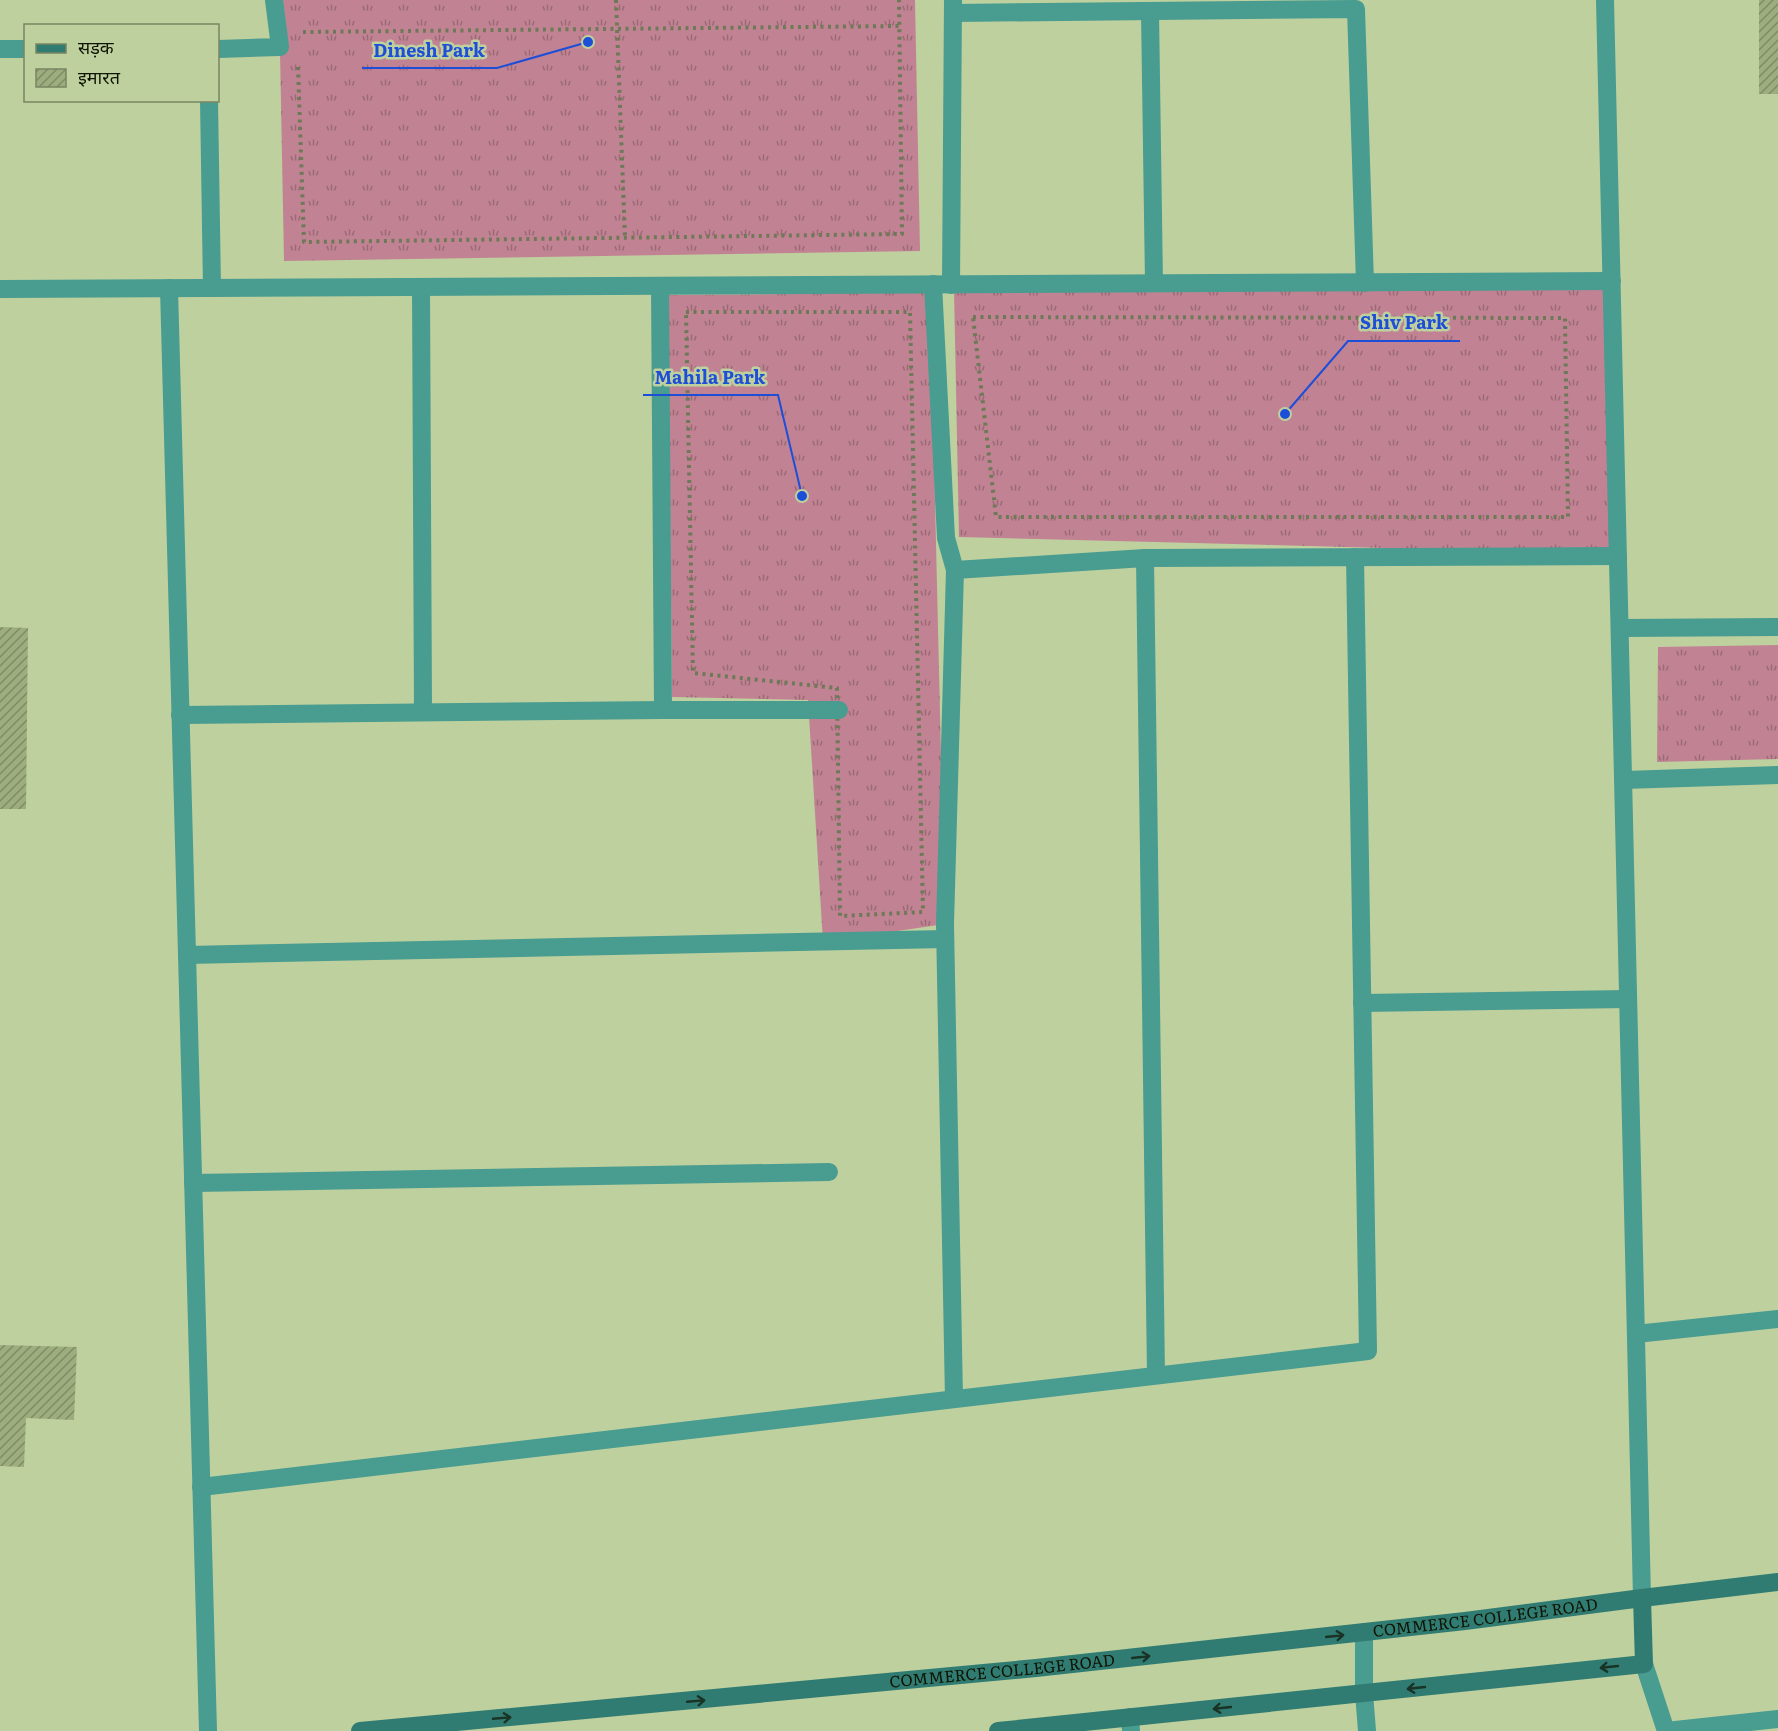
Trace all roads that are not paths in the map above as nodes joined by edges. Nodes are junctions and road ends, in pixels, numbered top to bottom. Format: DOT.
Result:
graph roads {
  1 [pos="274,0"];
  2 [pos="1605,0"];
  3 [pos="953,7"];
  4 [pos="1150,11"];
  5 [pos="0,49"];
  6 [pos="24,49"];
  7 [pos="219,49"];
  8 [pos="209,102"];
  9 [pos="1612,281"];
  10 [pos="1154,283"];
  11 [pos="1365,283"];
  12 [pos="942,285"];
  13 [pos="660,286"];
  14 [pos="421,287"];
  15 [pos="169,288"];
  16 [pos="212,288"];
  17 [pos="0,289"];
  18 [pos="1618,556"];
  19 [pos="1355,557"];
  20 [pos="1145,558"];
  21 [pos="955,570"];
  22 [pos="1778,627"];
  23 [pos="1620,628"];
  24 [pos="663,710"];
  25 [pos="839,710"];
  26 [pos="423,712"];
  27 [pos="180,715"];
  28 [pos="1778,775"];
  29 [pos="1623,780"];
  30 [pos="945,939"];
  31 [pos="187,955"];
  32 [pos="1628,999"];
  33 [pos="1362,1003"];
  34 [pos="830,1172"];
  35 [pos="193,1183"];
  36 [pos="1778,1319"];
  37 [pos="1636,1334"];
  38 [pos="1156,1375"];
  39 [pos="954,1399"];
  40 [pos="201,1487"];
  41 [pos="1778,1582"];
  42 [pos="1642,1598"];
  43 [pos="1364,1632"];
  44 [pos="1644,1664"];
  45 [pos="1364,1693"];
  46 [pos="1778,1719"];
  47 [pos="1130,1724"];
  48 [pos="208,1731"];
  49 [pos="360,1731"];
  50 [pos="998,1731"];
  51 [pos="1367,1731"];
  1 -- 7 [label="street"];
  2 -- 9 [label="street"];
  3 -- 4 [label="street"];
  3 -- 12 [label="street"];
  4 -- 10 [label="street"];
  4 -- 11 [label="street"];
  5 -- 6 [label="street"];
  8 -- 16 [label="street"];
  9 -- 11 [label="street"];
  9 -- 18 [label="street"];
  10 -- 11 [label="street"];
  10 -- 12 [label="street"];
  12 -- 13 [label="street"];
  12 -- 21 [label="street"];
  13 -- 14 [label="street"];
  13 -- 24 [label="street"];
  14 -- 16 [label="street"];
  14 -- 26 [label="street"];
  15 -- 16 [label="street"];
  15 -- 17 [label="street"];
  15 -- 27 [label="street"];
  18 -- 19 [label="street"];
  18 -- 23 [label="street"];
  19 -- 20 [label="street"];
  19 -- 33 [label="street"];
  20 -- 21 [label="street"];
  20 -- 38 [label="street"];
  21 -- 30 [label="street"];
  22 -- 23 [label="street"];
  23 -- 29 [label="street"];
  24 -- 25 [label="street"];
  24 -- 26 [label="street"];
  26 -- 27 [label="street"];
  27 -- 31 [label="street"];
  28 -- 29 [label="street"];
  29 -- 32 [label="street"];
  30 -- 31 [label="street"];
  30 -- 39 [label="street"];
  31 -- 35 [label="street"];
  32 -- 33 [label="street"];
  32 -- 37 [label="street"];
  33 -- 38 [label="street"];
  34 -- 35 [label="street"];
  35 -- 40 [label="street"];
  36 -- 37 [label="street"];
  37 -- 42 [label="street"];
  38 -- 39 [label="street"];
  39 -- 40 [label="street"];
  40 -- 48 [label="street"];
  41 -- 42 [label="street, COMMERCE COLLEGE ROAD"];
  42 -- 43 [label="street, COMMERCE COLLEGE ROAD"];
  42 -- 44 [label="street"];
  43 -- 45 [label="street"];
  49 -- 43 [label="street, COMMERCE COLLEGE ROAD, one-way"];
  44 -- 45 [label="street, one-way"];
  44 -- 46 [label="street"];
  45 -- 47 [label="street, one-way"];
  45 -- 51 [label="street"];
  47 -- 50 [label="street"];
}
